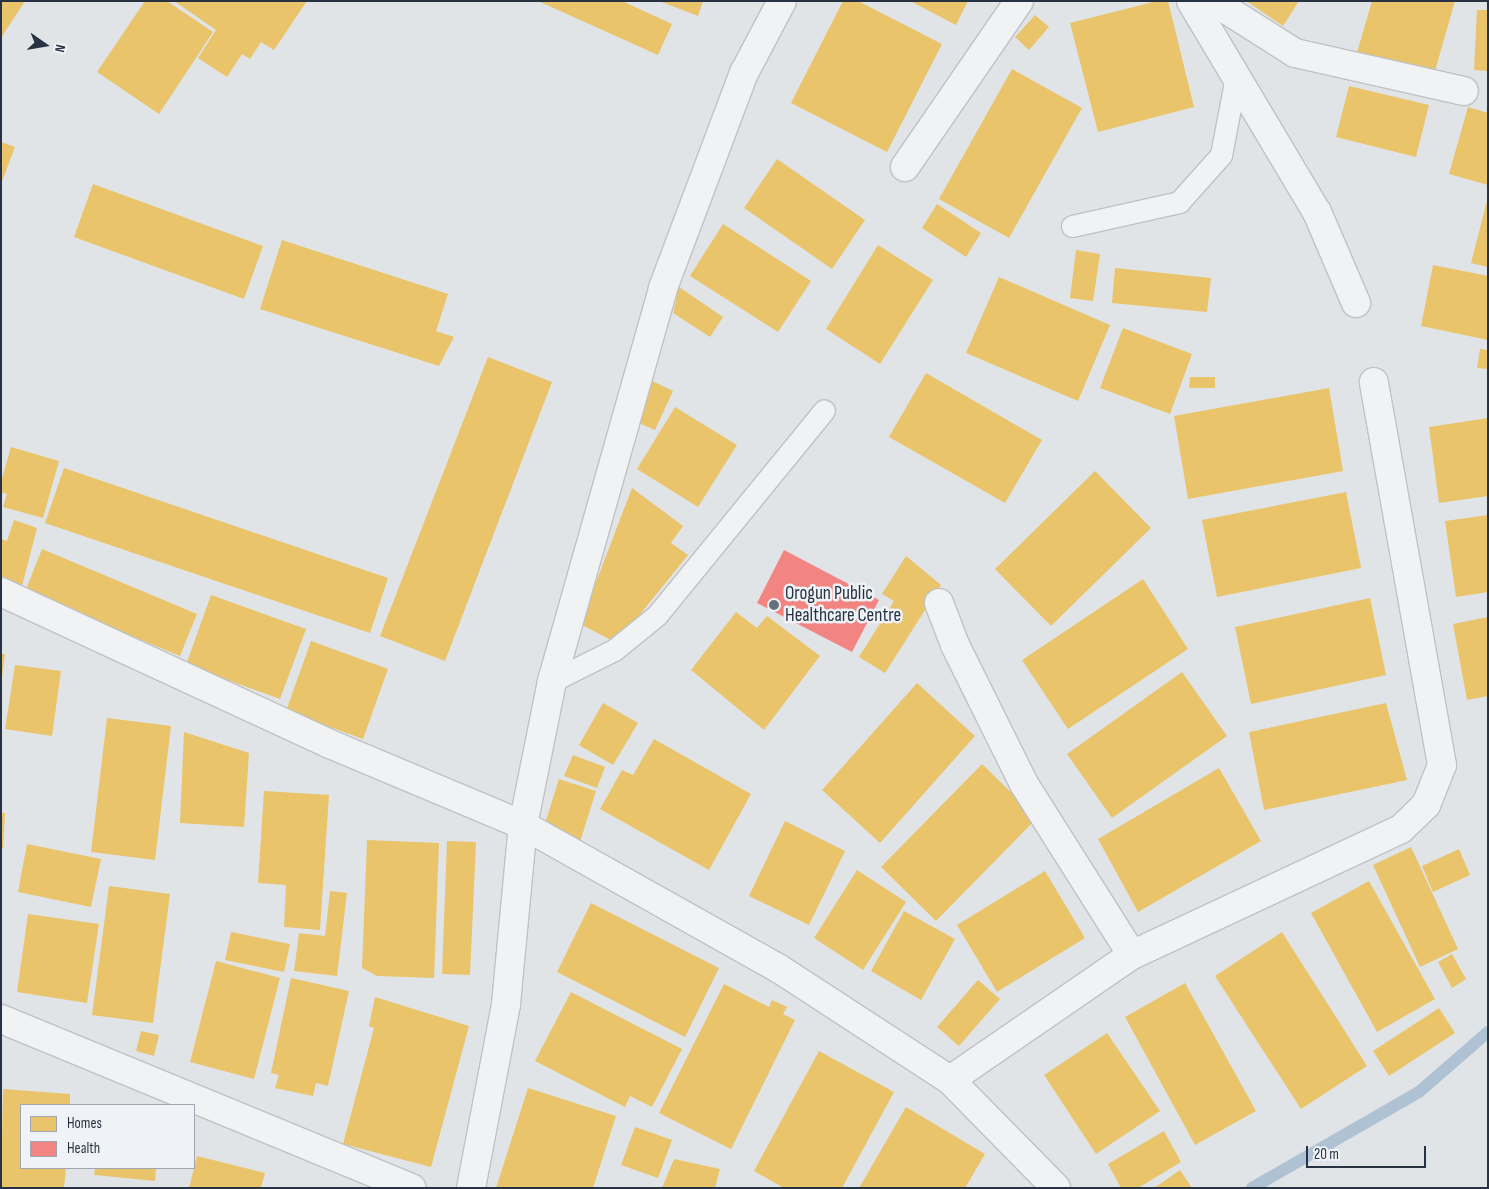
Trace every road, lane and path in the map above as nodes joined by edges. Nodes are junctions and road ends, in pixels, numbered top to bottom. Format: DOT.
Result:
graph roads {
  1 [pos="782,1"];
  2 [pos="1019,1"];
  3 [pos="1191,1"];
  4 [pos="1213,1"];
  5 [pos="1236,76"];
  6 [pos="1464,91"];
  7 [pos="905,167"];
  8 [pos="1072,226"];
  9 [pos="1356,303"];
  10 [pos="1374,382"];
  11 [pos="824,410"];
  12 [pos="1,592"];
  13 [pos="939,603"];
  14 [pos="552,681"];
  15 [pos="523,825"];
  16 [pos="1132,955"];
  17 [pos="1,1020"];
  18 [pos="950,1080"];
  19 [pos="412,1188"];
  20 [pos="470,1188"];
  21 [pos="1056,1188"];
  1 -- 14 [label="street"];
  2 -- 7 [label="street"];
  3 -- 5 [label="street"];
  4 -- 6 [label="street"];
  5 -- 8 [label="lane"];
  5 -- 9 [label="street"];
  10 -- 16 [label="street"];
  11 -- 14 [label="lane"];
  12 -- 15 [label="street"];
  13 -- 16 [label="street"];
  14 -- 15 [label="street"];
  15 -- 18 [label="street"];
  15 -- 20 [label="street"];
  16 -- 18 [label="street"];
  17 -- 19 [label="street"];
  18 -- 21 [label="street"];
}
